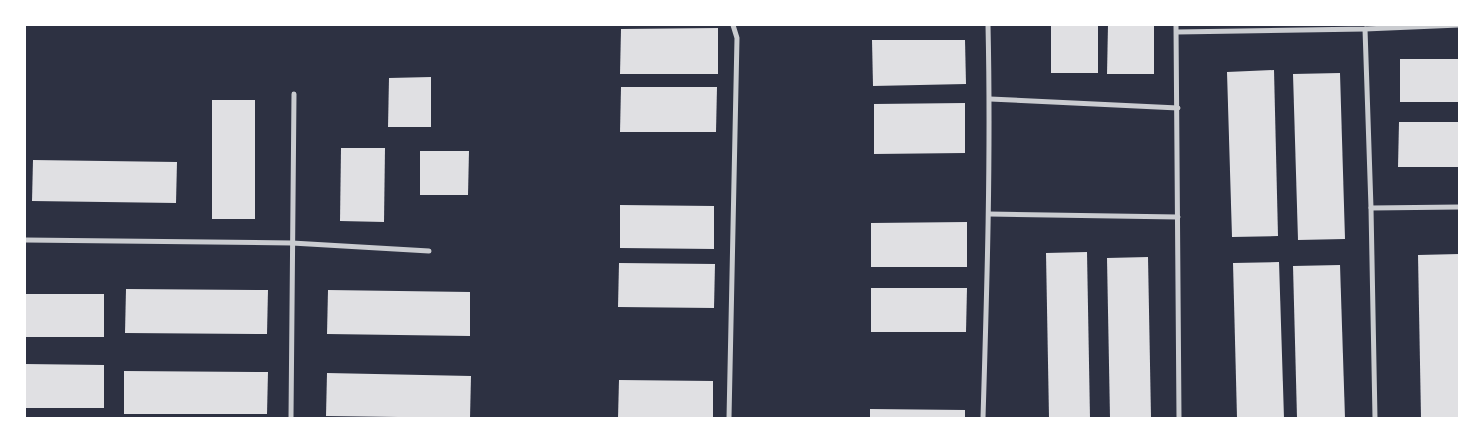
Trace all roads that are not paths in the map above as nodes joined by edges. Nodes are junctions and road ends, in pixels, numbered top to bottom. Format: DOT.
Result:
graph roads {
  1 [pos="733,25"];
  2 [pos="988,25"];
  3 [pos="1176,25"];
  4 [pos="1459,25"];
  5 [pos="1365,29"];
  6 [pos="1177,32"];
  7 [pos="294,94"];
  8 [pos="990,99"];
  9 [pos="1178,108"];
  10 [pos="1459,207"];
  11 [pos="1372,208"];
  12 [pos="989,214"];
  13 [pos="1178,217"];
  14 [pos="25,240"];
  15 [pos="292,243"];
  16 [pos="429,251"];
  17 [pos="291,418"];
  18 [pos="729,418"];
  19 [pos="983,418"];
  20 [pos="1179,418"];
  21 [pos="1375,418"];
  1 -- 18 [label="street"];
  2 -- 8 [label="street"];
  3 -- 6 [label="street"];
  4 -- 5 [label="street"];
  5 -- 6 [label="street"];
  5 -- 11 [label="street"];
  6 -- 9 [label="street"];
  7 -- 15 [label="street"];
  8 -- 9 [label="street"];
  8 -- 12 [label="street"];
  9 -- 13 [label="street"];
  10 -- 11 [label="street"];
  11 -- 21 [label="street"];
  12 -- 13 [label="street"];
  12 -- 19 [label="street"];
  13 -- 20 [label="street"];
  14 -- 15 [label="street"];
  15 -- 16 [label="street"];
  15 -- 17 [label="street"];
}
